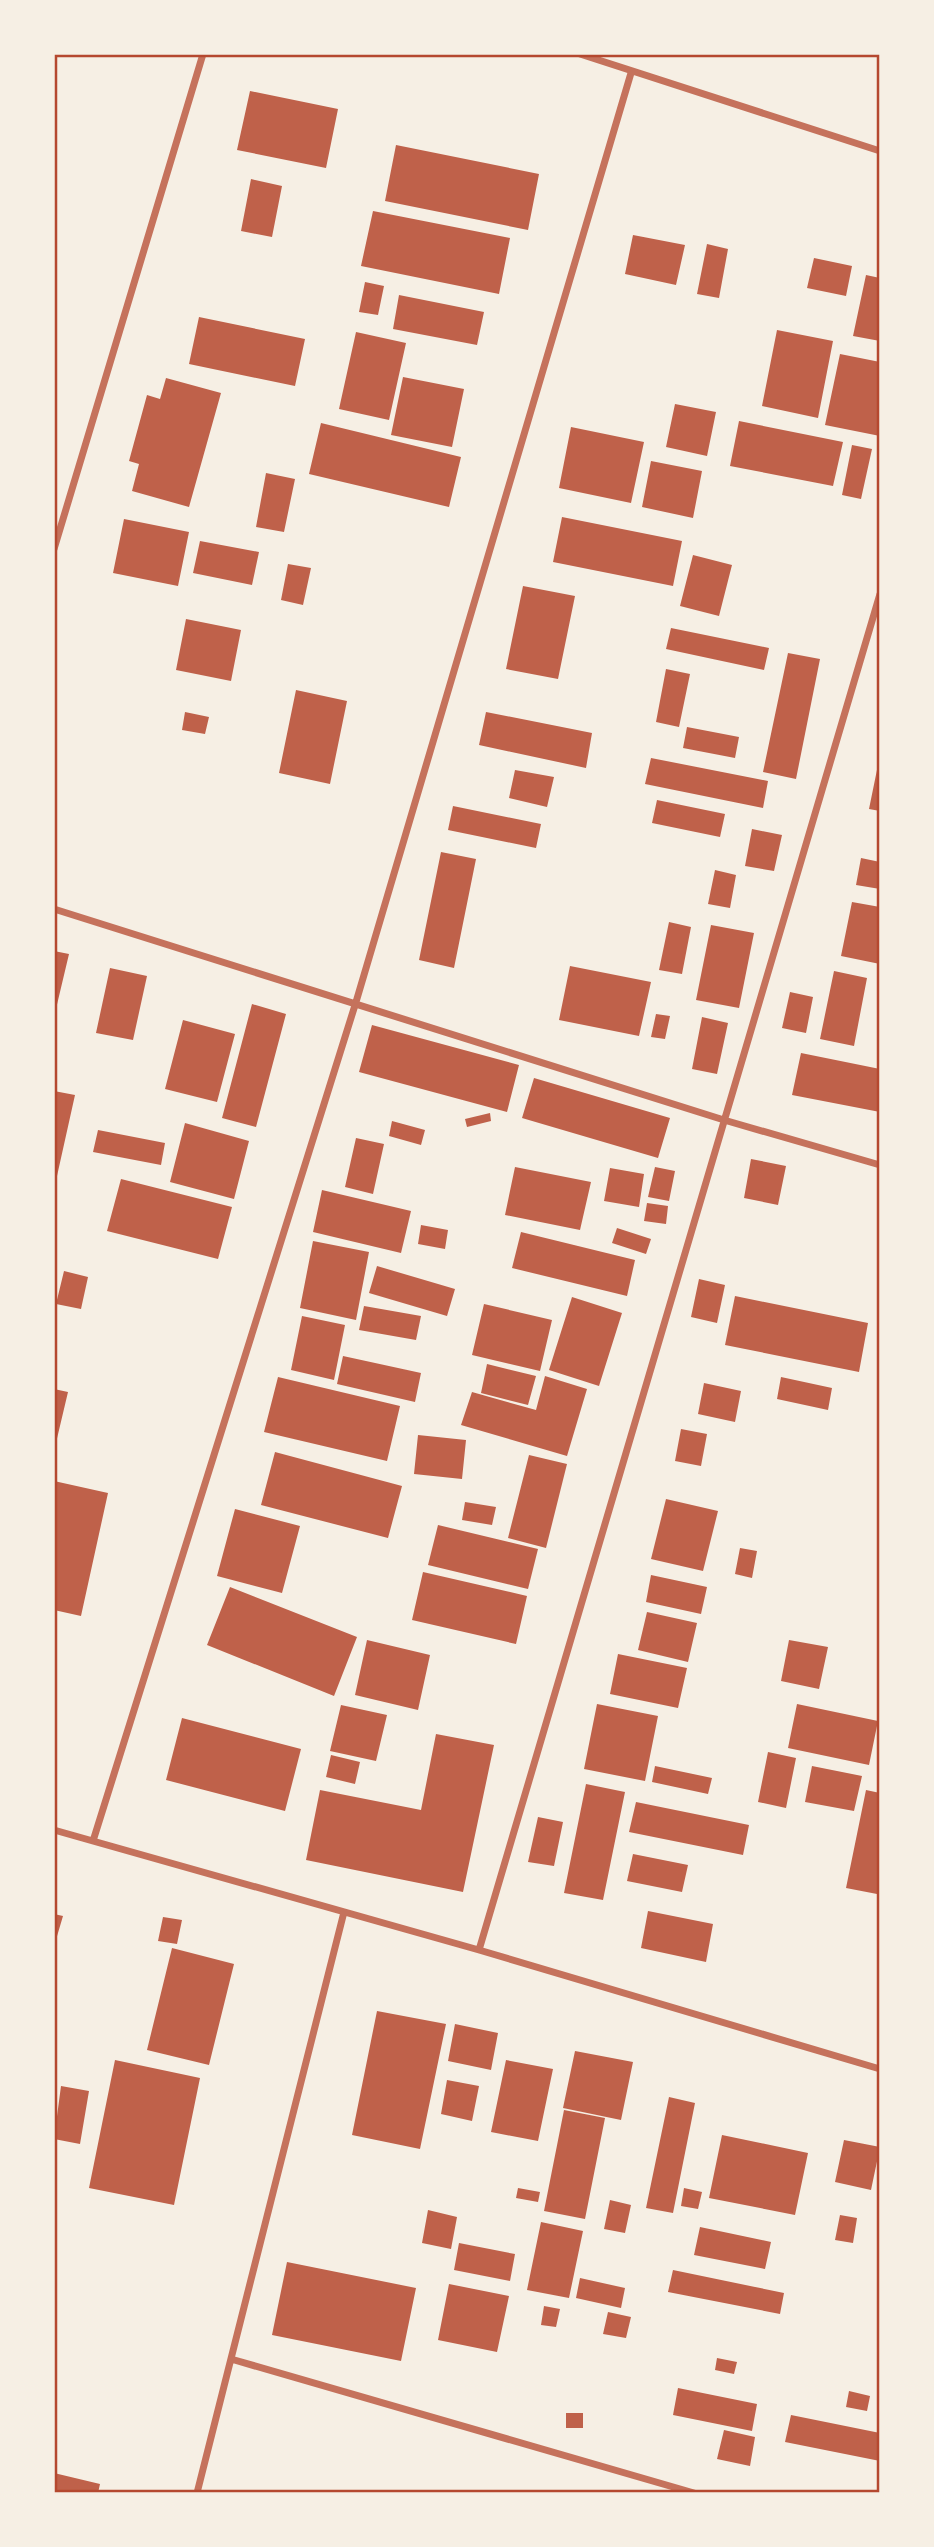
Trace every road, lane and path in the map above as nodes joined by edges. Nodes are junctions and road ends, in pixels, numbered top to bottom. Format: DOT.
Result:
graph roads {
  1 [pos="203,54"];
  2 [pos="580,54"];
  3 [pos="631,72"];
  4 [pos="880,151"];
  5 [pos="54,549"];
  6 [pos="880,594"];
  7 [pos="54,909"];
  8 [pos="356,1002"];
  9 [pos="724,1120"];
  10 [pos="880,1165"];
  11 [pos="54,1830"];
  12 [pos="93,1841"];
  13 [pos="344,1912"];
  14 [pos="479,1950"];
  15 [pos="880,2069"];
  16 [pos="231,2359"];
  17 [pos="197,2493"];
  18 [pos="694,2493"];
  1 -- 5 [label="street"];
  2 -- 3 [label="street"];
  3 -- 4 [label="street"];
  3 -- 8 [label="street"];
  6 -- 9 [label="street"];
  7 -- 8 [label="street"];
  8 -- 9 [label="street"];
  8 -- 12 [label="street"];
  9 -- 10 [label="street"];
  9 -- 14 [label="street"];
  11 -- 12 [label="street"];
  12 -- 13 [label="street"];
  13 -- 14 [label="street"];
  13 -- 16 [label="street"];
  14 -- 15 [label="street"];
  16 -- 17 [label="street"];
  16 -- 18 [label="street"];
}
